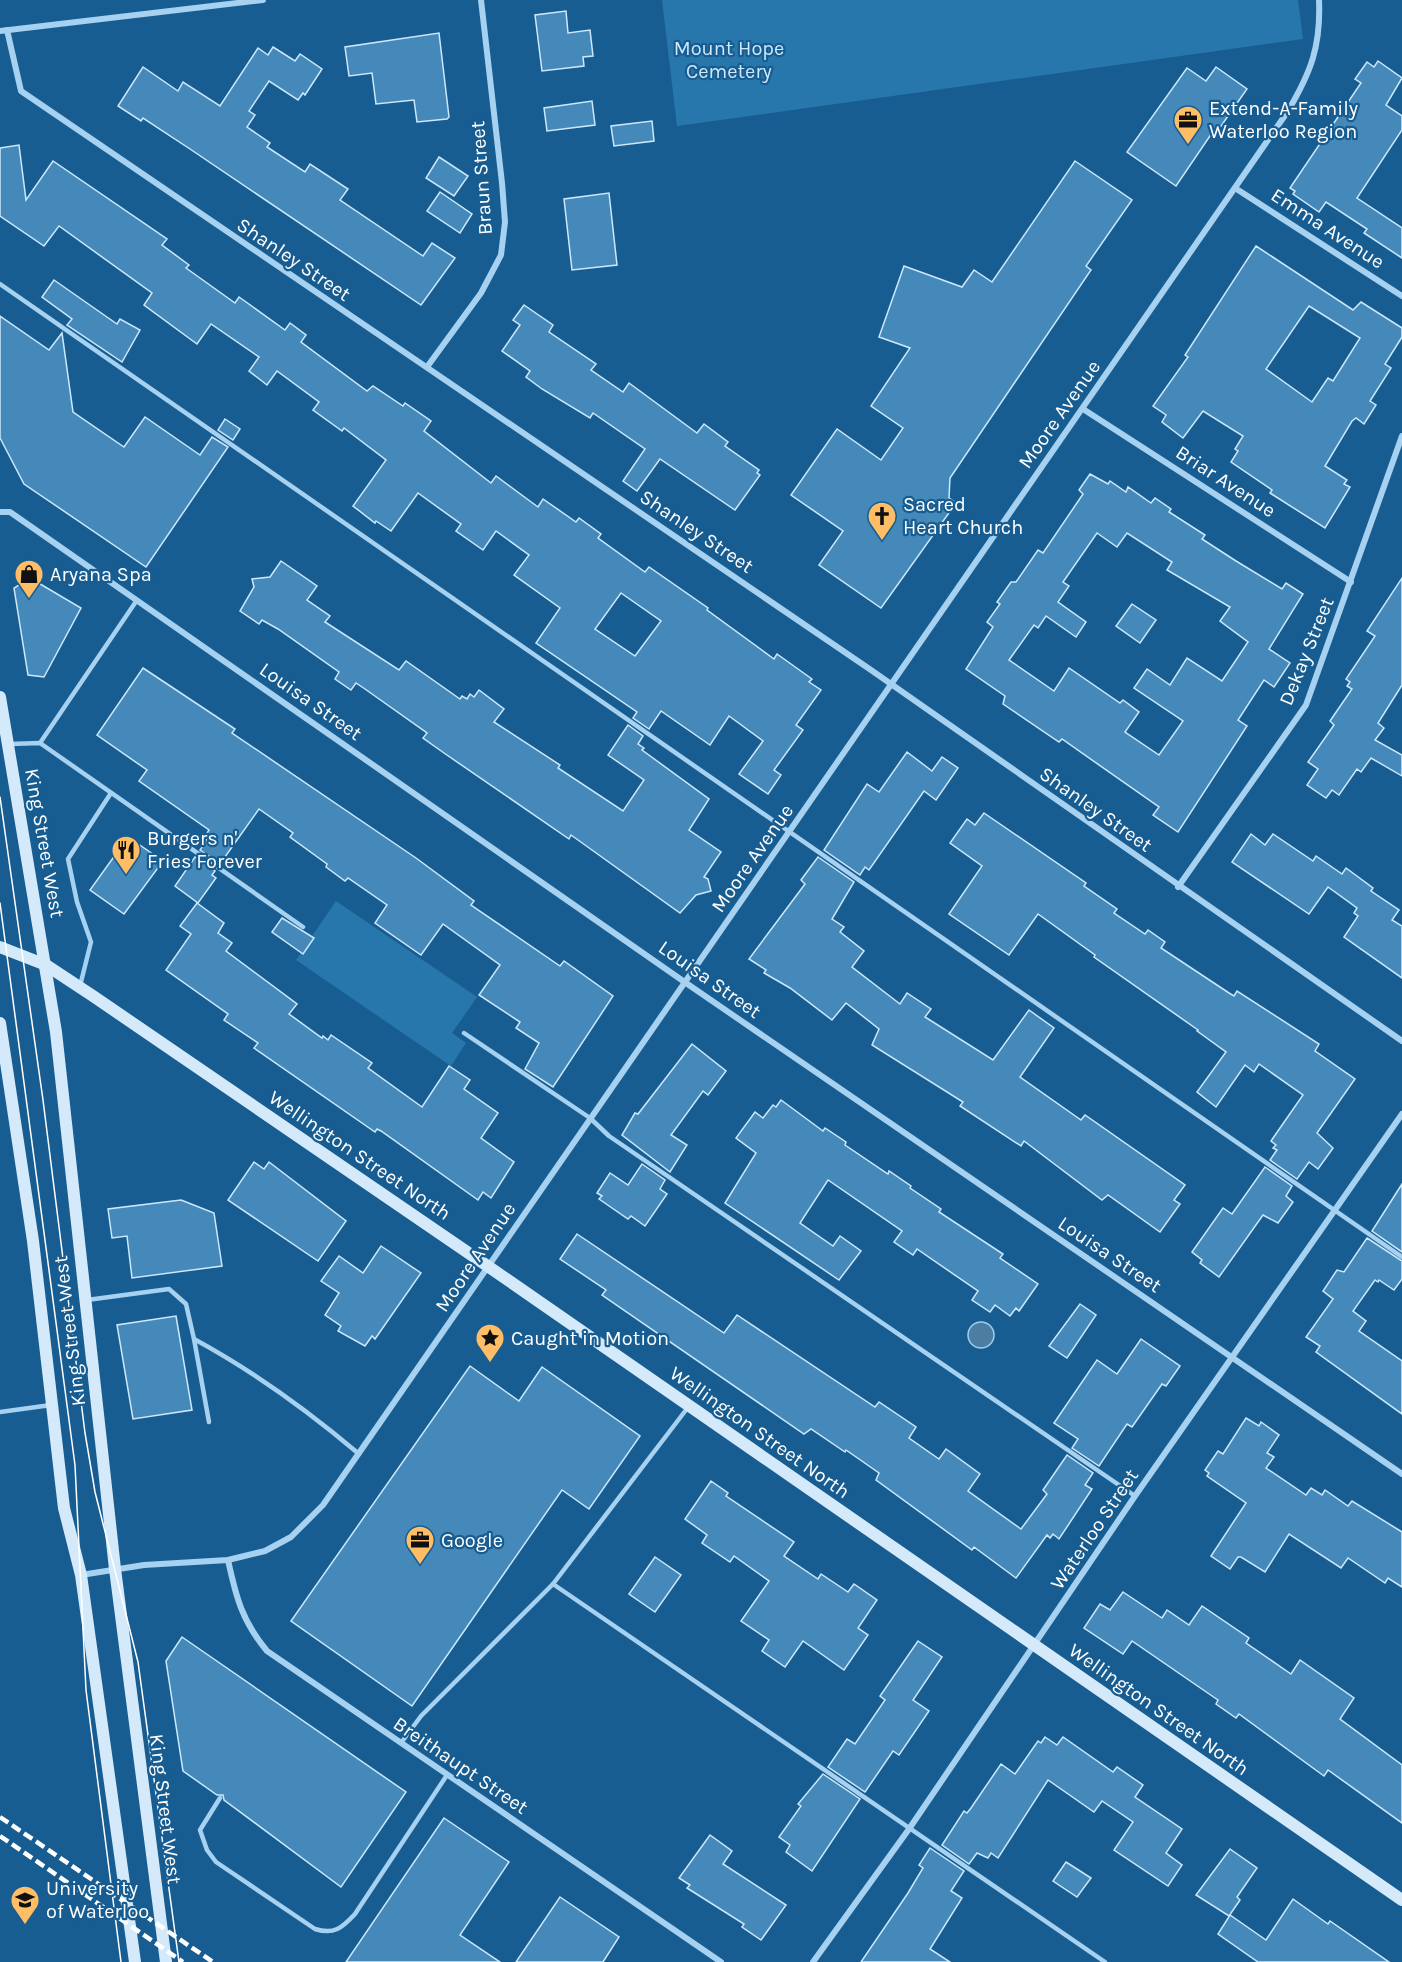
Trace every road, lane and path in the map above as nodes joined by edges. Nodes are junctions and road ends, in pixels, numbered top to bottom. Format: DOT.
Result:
graph roads {
  1 [pos="263,0"];
  2 [pos="481,0"];
  3 [pos="1319,0"];
  4 [pos="4,30"];
  5 [pos="1235,188"];
  6 [pos="0,284"];
  7 [pos="1402,296"];
  8 [pos="427,368"];
  9 [pos="1083,409"];
  10 [pos="1402,436"];
  11 [pos="0,512"];
  12 [pos="1351,582"];
  13 [pos="137,600"];
  14 [pos="892,684"];
  15 [pos="0,697"];
  16 [pos="40,743"];
  17 [pos="7,744"];
  18 [pos="111,793"];
  19 [pos="789,833"];
  20 [pos="1178,887"];
  21 [pos="303,927"];
  22 [pos="0,947"];
  23 [pos="46,965"];
  24 [pos="686,983"];
  25 [pos="80,988"];
  26 [pos="0,1023"];
  27 [pos="464,1033"];
  28 [pos="1402,1041"];
  29 [pos="1402,1114"];
  30 [pos="590,1118"];
  31 [pos="1334,1212"];
  32 [pos="1402,1257"];
  33 [pos="489,1267"];
  34 [pos="85,1300"];
  35 [pos="194,1339"];
  36 [pos="1233,1357"];
  37 [pos="51,1405"];
  38 [pos="689,1406"];
  39 [pos="0,1412"];
  40 [pos="209,1422"];
  41 [pos="358,1454"];
  42 [pos="1402,1474"];
  43 [pos="1135,1496"];
  44 [pos="228,1560"];
  45 [pos="115,1569"];
  46 [pos="81,1575"];
  47 [pos="553,1584"];
  48 [pos="1033,1646"];
  49 [pos="400,1743"];
  50 [pos="447,1775"];
  51 [pos="220,1798"];
  52 [pos="909,1829"];
  53 [pos="1402,1900"];
  54 [pos="135,1962"];
  55 [pos="166,1962"];
  56 [pos="721,1962"];
  57 [pos="813,1962"];
  58 [pos="1105,1962"];
  1 -- 4 [label="street"];
  2 -- 8 [label="street, Braun Street"];
  3 -- 5 [label="street, Moore Avenue"];
  4 -- 8 [label="street, Shanley Street"];
  5 -- 7 [label="street, Emma Avenue"];
  5 -- 9 [label="street, Moore Avenue"];
  6 -- 19 [label="lane"];
  8 -- 14 [label="street, Shanley Street"];
  9 -- 12 [label="street, Briar Avenue"];
  9 -- 14 [label="street, Moore Avenue"];
  10 -- 12 [label="street, Dekay Street"];
  11 -- 13 [label="street, Louisa Street"];
  12 -- 20 [label="street, Dekay Street"];
  13 -- 16 [label="lane"];
  13 -- 24 [label="street, Louisa Street"];
  14 -- 19 [label="street, Moore Avenue"];
  14 -- 20 [label="street, Shanley Street"];
  15 -- 17 [label="main road, King Street West"];
  16 -- 17 [label="lane"];
  16 -- 18 [label="lane"];
  17 -- 23 [label="main road, King Street West"];
  18 -- 21 [label="lane"];
  18 -- 25 [label="lane"];
  19 -- 24 [label="street, Moore Avenue"];
  19 -- 31 [label="lane"];
  20 -- 28 [label="street, Shanley Street"];
  22 -- 23 [label="main road, Wellington Street North"];
  23 -- 25 [label="main road, Wellington Street North"];
  23 -- 34 [label="main road, King Street West"];
  24 -- 30 [label="street, Moore Avenue"];
  24 -- 36 [label="street, Louisa Street"];
  25 -- 33 [label="main road, Wellington Street North"];
  26 -- 37 [label="main road, King Street West"];
  27 -- 30 [label="lane"];
  29 -- 31 [label="street, Waterloo Street"];
  30 -- 33 [label="street, Moore Avenue"];
  30 -- 43 [label="lane"];
  31 -- 32 [label="lane"];
  31 -- 36 [label="street, Waterloo Street"];
  33 -- 38 [label="main road, Wellington Street North"];
  33 -- 41 [label="street, Moore Avenue"];
  34 -- 35 [label="lane"];
  34 -- 45 [label="main road, King Street West"];
  35 -- 40 [label="lane"];
  35 -- 41 [label="lane"];
  36 -- 42 [label="street, Louisa Street"];
  36 -- 43 [label="street, Waterloo Street"];
  37 -- 39 [label="lane"];
  37 -- 46 [label="main road, King Street West"];
  38 -- 47 [label="lane"];
  38 -- 48 [label="main road, Wellington Street North"];
  41 -- 44 [label="street, Moore Avenue"];
  43 -- 48 [label="street, Waterloo Street"];
  44 -- 45 [label="street, Moore Avenue"];
  44 -- 49 [label="street, Breithaupt Street"];
  45 -- 46 [label="street, Moore Avenue"];
  45 -- 55 [label="main road, King Street West"];
  46 -- 54 [label="main road, King Street West"];
  47 -- 49 [label="lane"];
  47 -- 52 [label="lane"];
  48 -- 52 [label="street, Waterloo Street"];
  48 -- 53 [label="main road, Wellington Street North"];
  49 -- 50 [label="street, Breithaupt Street"];
  50 -- 51 [label="lane"];
  50 -- 56 [label="street, Breithaupt Street"];
  52 -- 57 [label="street, Waterloo Street"];
  52 -- 58 [label="lane"];
}
